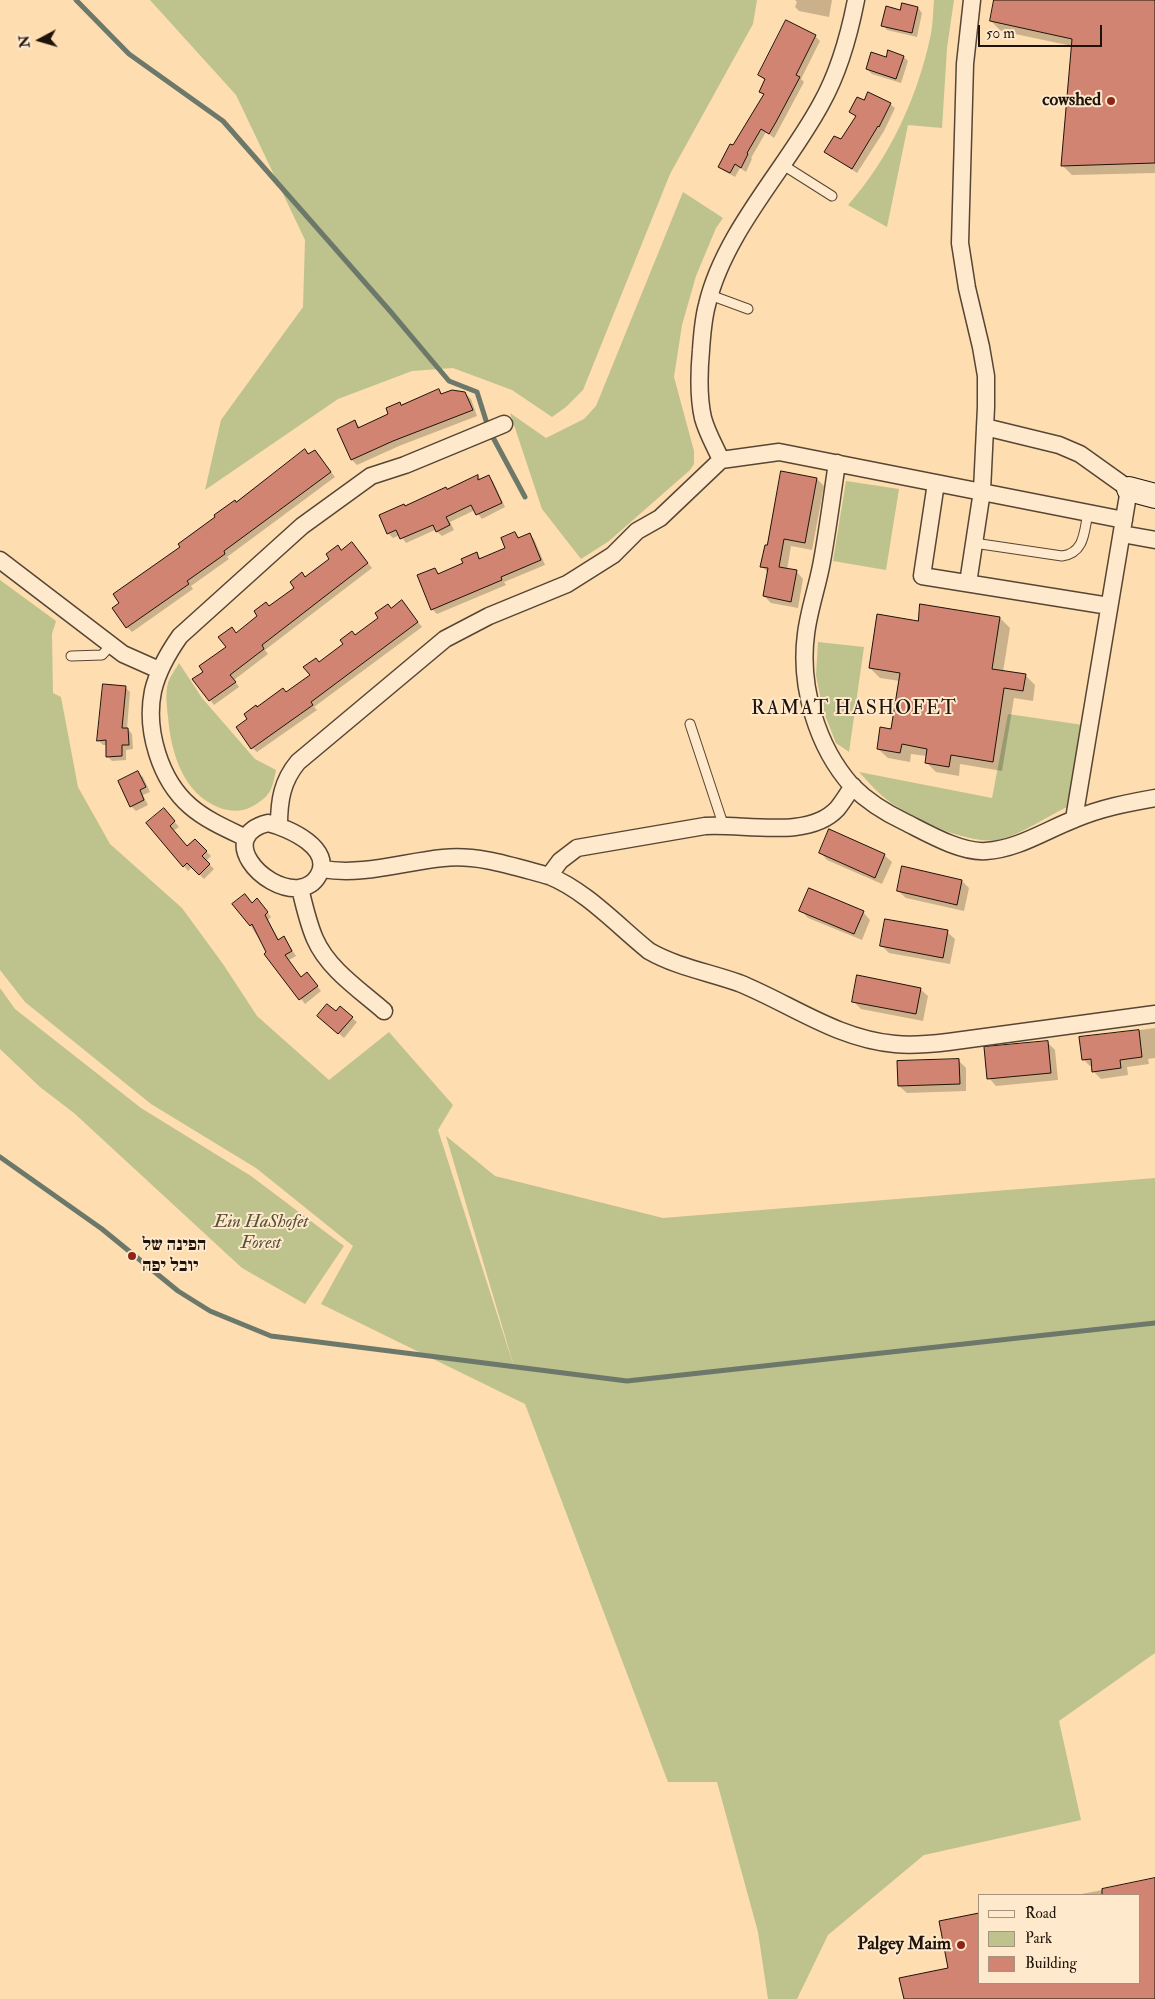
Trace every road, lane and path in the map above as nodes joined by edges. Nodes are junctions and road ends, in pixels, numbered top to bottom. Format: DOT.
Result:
graph roads {
  1 [pos="856,0"];
  2 [pos="972,0"];
  3 [pos="783,165"];
  4 [pos="832,196"];
  5 [pos="710,295"];
  6 [pos="748,309"];
  7 [pos="504,424"];
  8 [pos="985,427"];
  9 [pos="721,460"];
  10 [pos="836,463"];
  11 [pos="936,483"];
  12 [pos="1129,489"];
  13 [pos="982,491"];
  14 [pos="1155,496"];
  15 [pos="1088,513"];
  16 [pos="1123,527"];
  17 [pos="1155,540"];
  18 [pos="974,543"];
  19 [pos="0,560"];
  20 [pos="968,583"];
  21 [pos="1109,606"];
  22 [pos="112,645"];
  23 [pos="71,656"];
  24 [pos="160,670"];
  25 [pos="690,724"];
  26 [pos="853,786"];
  27 [pos="1155,798"];
  28 [pos="1074,819"];
  29 [pos="723,824"];
  30 [pos="279,825"];
  31 [pos="246,838"];
  32 [pos="322,869"];
  33 [pos="549,876"];
  34 [pos="300,888"];
  35 [pos="384,1011"];
  36 [pos="1155,1014"];
  1 -- 3 [label="street"];
  2 -- 8 [label="street"];
  3 -- 4 [label="lane"];
  3 -- 5 [label="street"];
  5 -- 6 [label="lane"];
  5 -- 9 [label="street"];
  7 -- 24 [label="street"];
  8 -- 12 [label="street"];
  8 -- 13 [label="street"];
  9 -- 10 [label="street"];
  9 -- 30 [label="street"];
  10 -- 11 [label="street"];
  10 -- 26 [label="street"];
  11 -- 13 [label="street"];
  11 -- 20 [label="street"];
  12 -- 14 [label="street"];
  12 -- 16 [label="street"];
  13 -- 15 [label="street"];
  13 -- 18 [label="street"];
  15 -- 16 [label="street"];
  15 -- 18 [label="lane"];
  16 -- 17 [label="street"];
  16 -- 21 [label="street"];
  18 -- 20 [label="street"];
  19 -- 22 [label="street"];
  20 -- 21 [label="street"];
  21 -- 28 [label="street"];
  22 -- 23 [label="lane"];
  22 -- 24 [label="street"];
  24 -- 31 [label="street"];
  25 -- 29 [label="lane"];
  26 -- 28 [label="street"];
  26 -- 29 [label="street"];
  27 -- 28 [label="street"];
  29 -- 33 [label="street"];
  30 -- 31 [label="street"];
  30 -- 32 [label="street"];
  31 -- 34 [label="street"];
  32 -- 33 [label="street"];
  32 -- 34 [label="street"];
  33 -- 36 [label="street"];
  34 -- 35 [label="street"];
}
